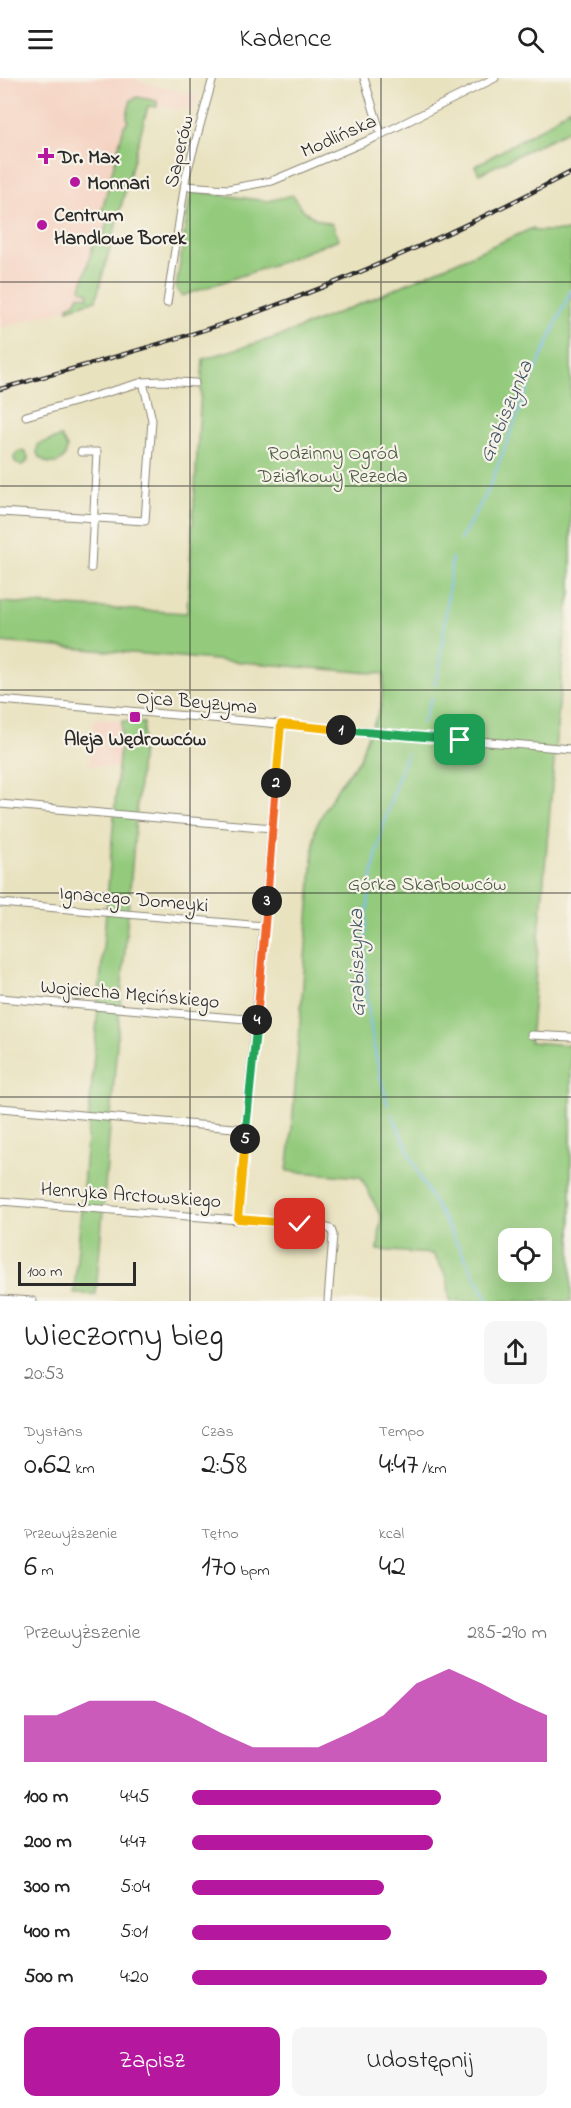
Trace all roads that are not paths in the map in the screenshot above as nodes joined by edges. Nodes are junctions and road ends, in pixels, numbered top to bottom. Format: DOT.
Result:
graph roads {
  1 [pos="213,78"];
  2 [pos="364,78"];
  3 [pos="495,78"];
  4 [pos="381,134"];
  5 [pos="185,186"];
  6 [pos="168,303"];
  7 [pos="143,382"];
  8 [pos="195,383"];
  9 [pos="26,416"];
  10 [pos="81,452"];
  11 [pos="0,512"];
  12 [pos="93,518"];
  13 [pos="91,568"];
  14 [pos="0,700"];
  15 [pos="281,724"];
  16 [pos="571,749"];
  17 [pos="0,804"];
  18 [pos="272,828"];
  19 [pos="0,903"];
  20 [pos="264,926"];
  21 [pos="0,998"];
  22 [pos="257,1020"];
  23 [pos="531,1035"];
  24 [pos="571,1036"];
  25 [pos="0,1108"];
  26 [pos="246,1129"];
  27 [pos="0,1201"];
  28 [pos="238,1219"];
  29 [pos="0,1299"];
  30 [pos="33,1301"];
  31 [pos="328,1301"];
  1 -- 5 [label="street, Saperów"];
  2 -- 4 [label="street"];
  3 -- 4 [label="street, Modlińska"];
  4 -- 5 [label="street, Modlińska"];
  5 -- 6 [label="street, Saperów"];
  7 -- 8 [label="street"];
  7 -- 9 [label="street"];
  7 -- 12 [label="street"];
  10 -- 12 [label="street"];
  11 -- 12 [label="street"];
  12 -- 13 [label="street"];
  14 -- 15 [label="street, Ojca Beyzyma"];
  15 -- 16 [label="street, Ojca Beyzyma"];
  15 -- 18 [label="street"];
  17 -- 18 [label="street"];
  18 -- 20 [label="street"];
  19 -- 20 [label="street, Ignacego Domeyki"];
  20 -- 22 [label="street"];
  21 -- 22 [label="street, Wojciecha Męcińskiego"];
  22 -- 26 [label="street"];
  23 -- 24 [label="street"];
  25 -- 26 [label="street"];
  26 -- 28 [label="street"];
  27 -- 28 [label="street, Henryka Arctowskiego"];
  28 -- 31 [label="street, Henryka Arctowskiego"];
  29 -- 30 [label="street"];
}
